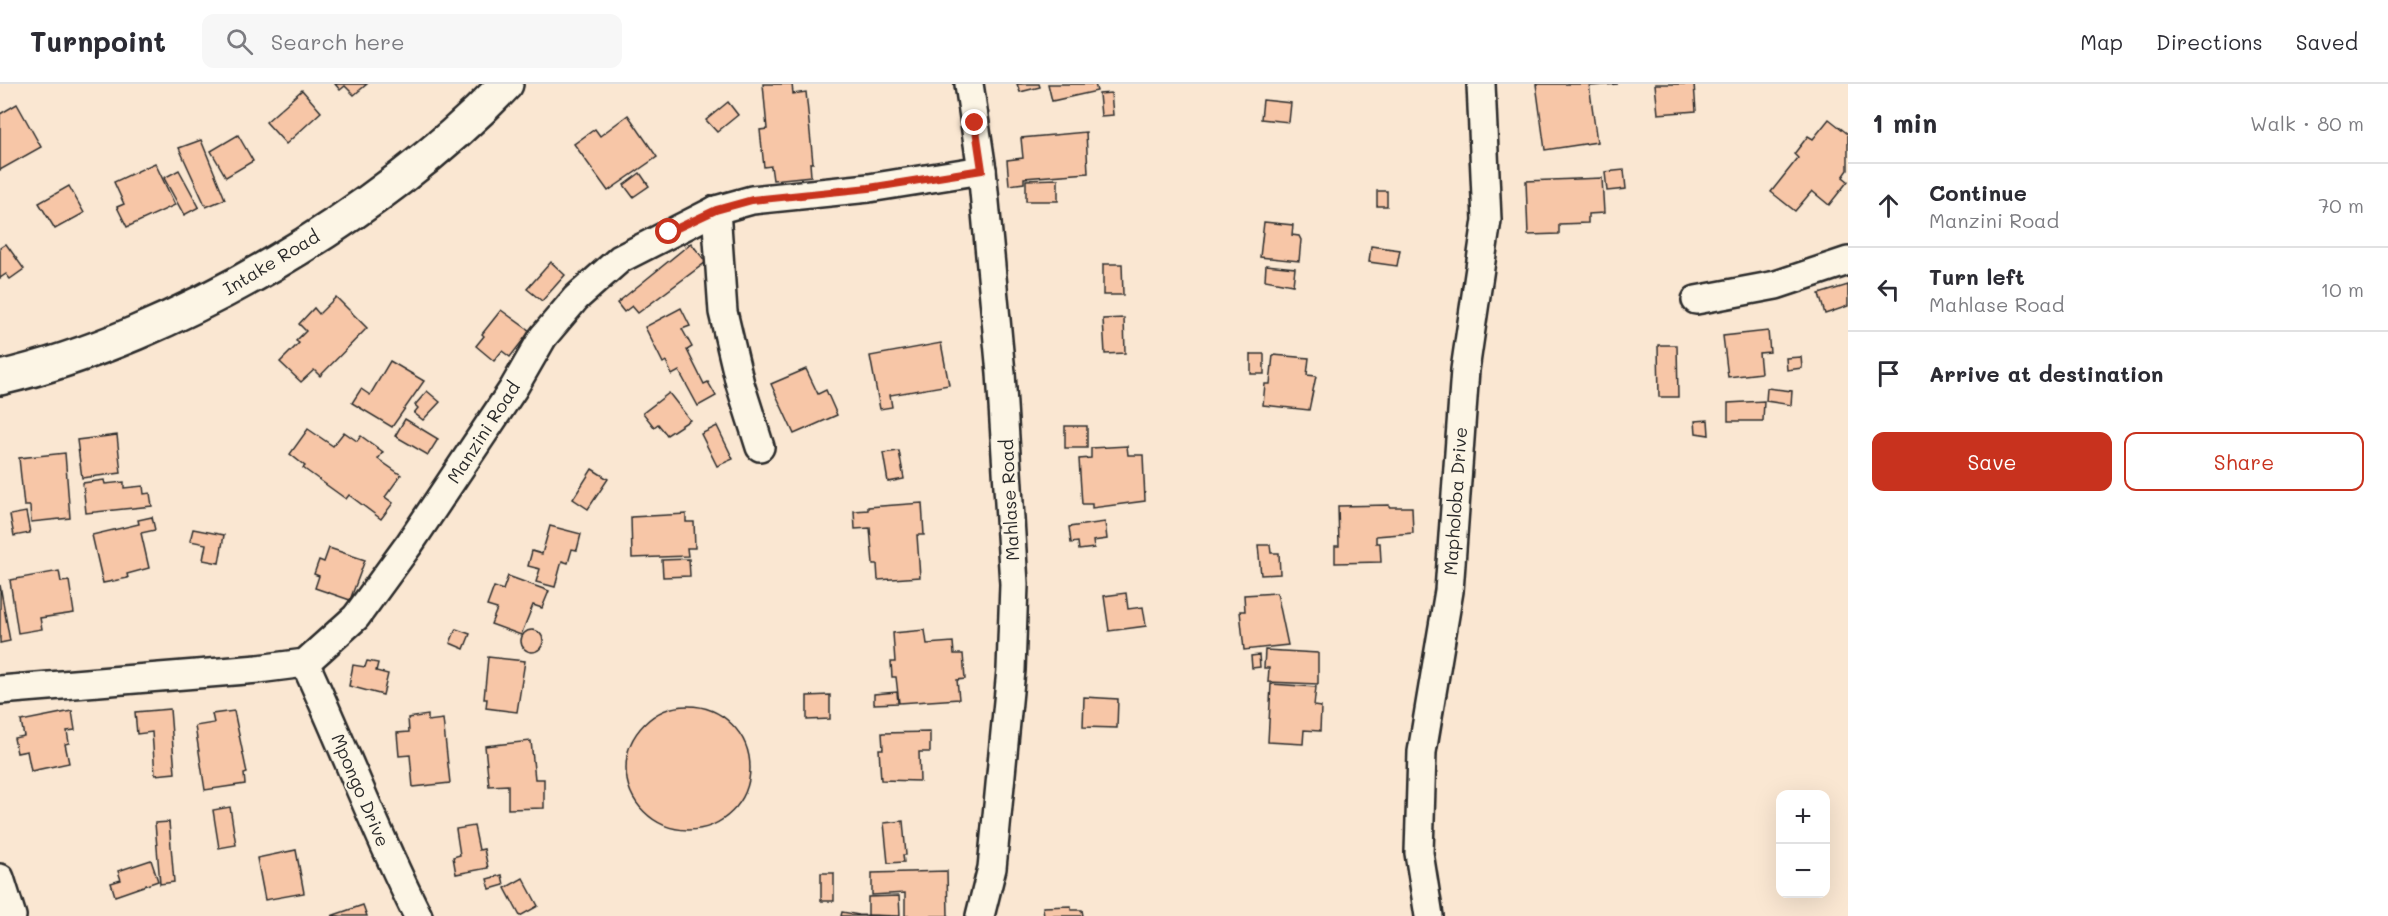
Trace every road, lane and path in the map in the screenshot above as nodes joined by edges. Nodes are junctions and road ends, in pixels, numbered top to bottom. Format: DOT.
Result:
graph roads {
  1 [pos="507,84"];
  2 [pos="969,84"];
  3 [pos="1481,84"];
  4 [pos="982,170"];
  5 [pos="716,210"];
  6 [pos="1848,261"];
  7 [pos="1696,300"];
  8 [pos="0,378"];
  9 [pos="760,447"];
  10 [pos="305,663"];
  11 [pos="0,690"];
  12 [pos="0,878"];
  13 [pos="12,916"];
  14 [pos="418,916"];
  15 [pos="980,916"];
  16 [pos="1429,916"];
  1 -- 8 [label="street, Intake Road"];
  2 -- 4 [label="street, Mahlase Road"];
  3 -- 16 [label="street, Mapholoba Drive"];
  4 -- 5 [label="street, Manzini Road"];
  4 -- 15 [label="street, Mahlase Road"];
  5 -- 9 [label="street"];
  5 -- 10 [label="street, Manzini Road"];
  6 -- 7 [label="street"];
  10 -- 11 [label="street"];
  10 -- 14 [label="street, Mpongo Drive"];
  12 -- 13 [label="street"];
}
